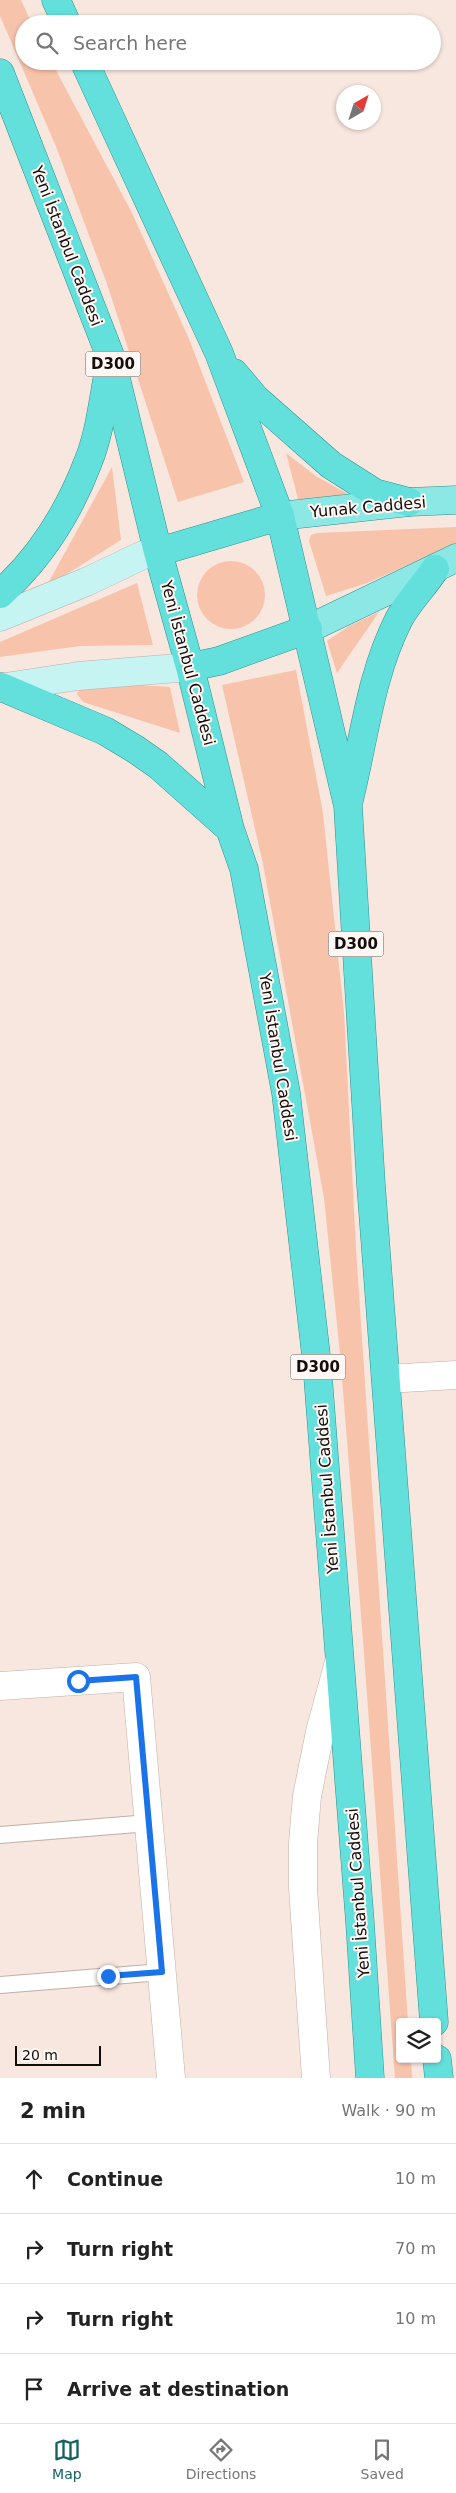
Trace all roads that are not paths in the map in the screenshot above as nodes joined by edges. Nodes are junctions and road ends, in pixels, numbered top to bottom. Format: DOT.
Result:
graph roads {
  1 [pos="56,0"];
  2 [pos="63,15"];
  3 [pos="88,70"];
  4 [pos="0,73"];
  5 [pos="219,353"];
  6 [pos="111,358"];
  7 [pos="456,500"];
  8 [pos="409,502"];
  9 [pos="280,516"];
  10 [pos="158,552"];
  11 [pos="445,564"];
  12 [pos="0,594"];
  13 [pos="0,617"];
  14 [pos="308,629"];
  15 [pos="190,667"];
  16 [pos="0,687"];
  17 [pos="348,806"];
  18 [pos="230,828"];
  19 [pos="456,1375"];
  20 [pos="386,1380"];
  21 [pos="340,1659"];
  22 [pos="0,1686"];
  23 [pos="149,1823"];
  24 [pos="0,1835"];
  25 [pos="162,1972"];
  26 [pos="0,1984"];
  27 [pos="434,2018"];
  28 [pos="437,2063"];
  29 [pos="171,2078"];
  30 [pos="316,2078"];
  31 [pos="370,2078"];
  32 [pos="439,2078"];
  1 -- 2 [label="highway"];
  3 -- 5 [label="highway, D300"];
  4 -- 6 [label="highway, Yeni İstanbul Caddesi / D300"];
  5 -- 8 [label="highway"];
  5 -- 9 [label="highway, D300"];
  6 -- 10 [label="highway, Yeni İstanbul Caddesi / D300"];
  6 -- 12 [label="highway"];
  7 -- 8 [label="main road, Yunak Caddesi"];
  8 -- 9 [label="main road, Yunak Caddesi"];
  9 -- 10 [label="highway"];
  9 -- 14 [label="highway, D300"];
  10 -- 13 [label="main road"];
  10 -- 15 [label="highway, Yeni İstanbul Caddesi / D300"];
  11 -- 14 [label="main road"];
  11 -- 17 [label="highway"];
  14 -- 15 [label="highway"];
  14 -- 17 [label="highway, D300"];
  15 -- 16 [label="main road"];
  15 -- 18 [label="highway, Yeni İstanbul Caddesi / D300"];
  16 -- 18 [label="highway"];
  17 -- 20 [label="highway, D300"];
  18 -- 21 [label="highway, Yeni İstanbul Caddesi / D300"];
  19 -- 20 [label="street"];
  20 -- 27 [label="highway, D300"];
  21 -- 30 [label="street"];
  21 -- 31 [label="highway, Yeni İstanbul Caddesi / D300"];
  22 -- 23 [label="street"];
  23 -- 24 [label="lane"];
  23 -- 25 [label="street"];
  25 -- 26 [label="lane"];
  25 -- 29 [label="street"];
  28 -- 32 [label="highway"];
}
